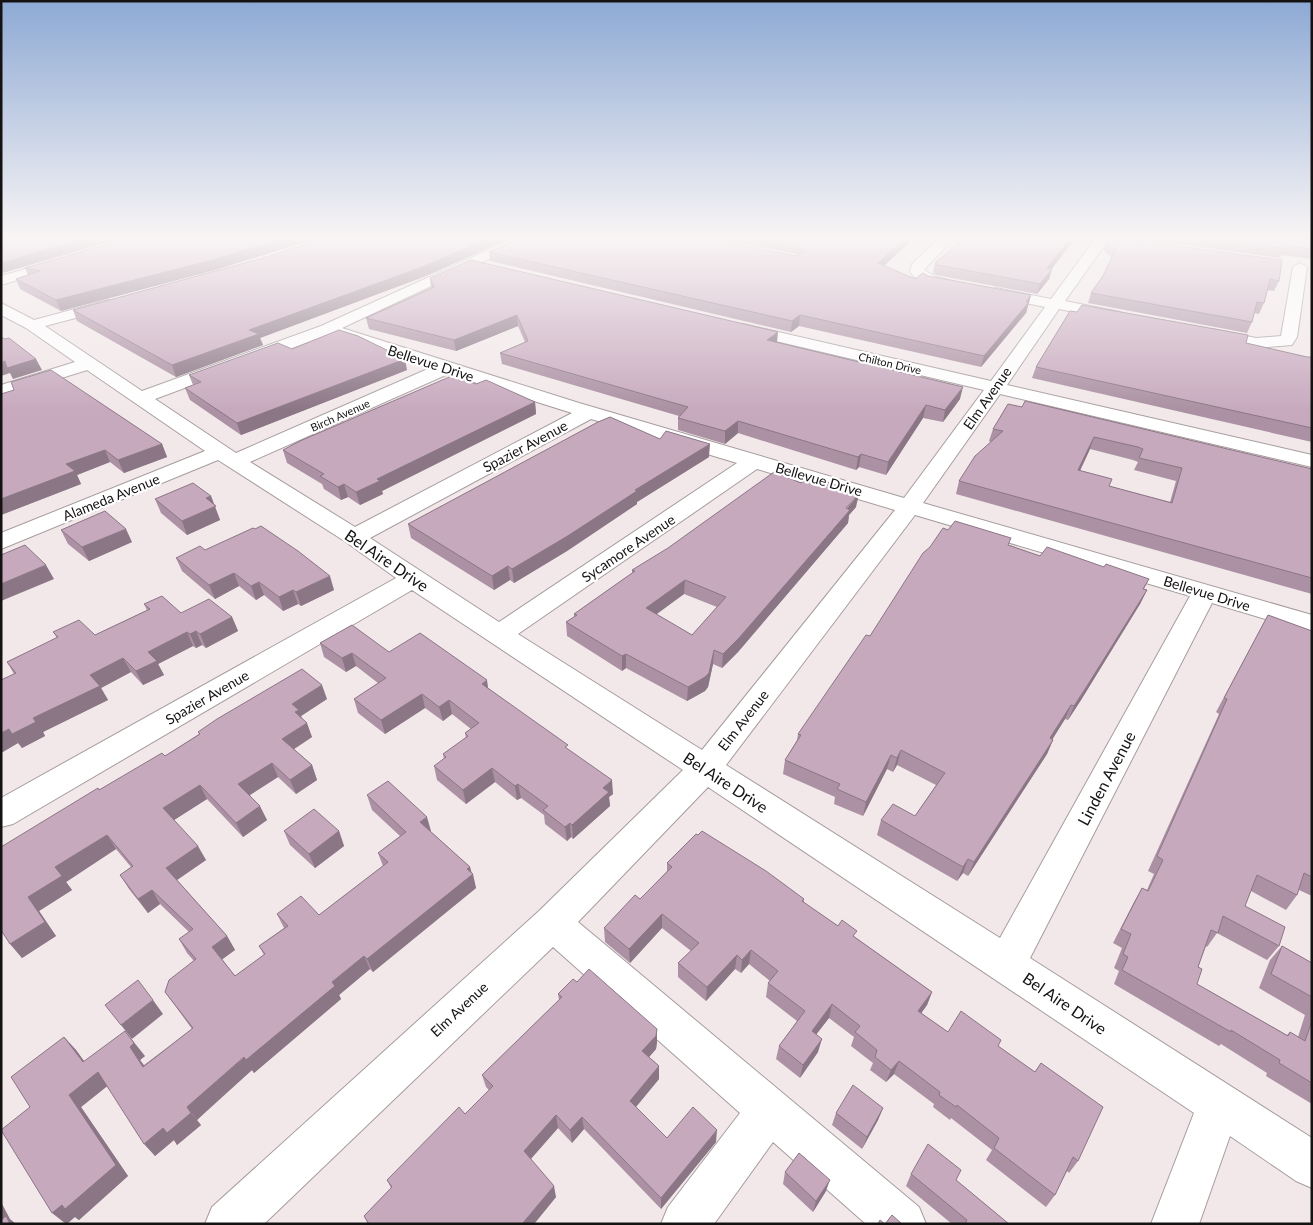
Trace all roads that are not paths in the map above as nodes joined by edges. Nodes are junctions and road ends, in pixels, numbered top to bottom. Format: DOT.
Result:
graph roads {
  1 [pos="397,296"];
  2 [pos="1012,296"];
  3 [pos="1060,296"];
  4 [pos="1295,296"];
  5 [pos="127,300"];
  6 [pos="1054,304"];
  7 [pos="1,308"];
  8 [pos="1130,318"];
  9 [pos="32,325"];
  10 [pos="730,326"];
  11 [pos="327,329"];
  12 [pos="1197,331"];
  13 [pos="88,364"];
  14 [pos="446,368"];
  15 [pos="995,387"];
  16 [pos="1,391"];
  17 [pos="141,398"];
  18 [pos="589,412"];
  19 [pos="227,456"];
  20 [pos="756,460"];
  21 [pos="1312,461"];
  22 [pos="910,506"];
  23 [pos="354,537"];
  24 [pos="1,542"];
  25 [pos="413,579"];
  26 [pos="1205,592"];
  27 [pos="1312,624"];
  28 [pos="499,635"];
  29 [pos="705,769"];
  30 [pos="1,814"];
  31 [pos="552,923"];
  32 [pos="1007,964"];
  33 [pos="1219,1105"];
  34 [pos="769,1110"];
  35 [pos="1312,1165"];
  36 [pos="229,1224"];
  37 [pos="684,1224"];
  38 [pos="902,1224"];
  39 [pos="1175,1224"];
  1 -- 11 [label="street"];
  2 -- 6 [label="street"];
  3 -- 6 [label="street, Elm Avenue"];
  4 -- 12 [label="street"];
  5 -- 9 [label="street"];
  6 -- 8 [label="street"];
  6 -- 15 [label="street, Elm Avenue"];
  7 -- 9 [label="street, Bel Aire Drive"];
  9 -- 13 [label="street, Bel Aire Drive"];
  10 -- 15 [label="street, Chilton Drive"];
  11 -- 14 [label="street, Bellevue Drive"];
  11 -- 17 [label="street"];
  13 -- 16 [label="street"];
  13 -- 17 [label="street, Bel Aire Drive"];
  14 -- 18 [label="street, Bellevue Drive"];
  14 -- 19 [label="street, Birch Avenue"];
  15 -- 21 [label="street, Chilton Drive"];
  15 -- 22 [label="street, Elm Avenue"];
  17 -- 19 [label="street, Bel Aire Drive"];
  18 -- 20 [label="street, Bellevue Drive"];
  18 -- 23 [label="street, Spazier Avenue"];
  19 -- 23 [label="street, Bel Aire Drive"];
  19 -- 24 [label="street, Alameda Avenue"];
  20 -- 22 [label="street, Bellevue Drive"];
  20 -- 28 [label="street, Sycamore Avenue"];
  22 -- 26 [label="street, Bellevue Drive"];
  22 -- 29 [label="street, Elm Avenue"];
  23 -- 25 [label="street, Bel Aire Drive"];
  25 -- 28 [label="street, Bel Aire Drive"];
  25 -- 30 [label="street, Spazier Avenue"];
  26 -- 27 [label="street, Bellevue Drive"];
  26 -- 32 [label="street, Linden Avenue"];
  28 -- 29 [label="street, Bel Aire Drive"];
  29 -- 31 [label="street, Elm Avenue"];
  29 -- 32 [label="street, Bel Aire Drive"];
  31 -- 34 [label="street"];
  31 -- 36 [label="street, Elm Avenue"];
  32 -- 33 [label="street, Bel Aire Drive"];
  33 -- 35 [label="street, Bel Aire Drive"];
  33 -- 39 [label="street"];
  34 -- 37 [label="street"];
  34 -- 38 [label="street"];
}
